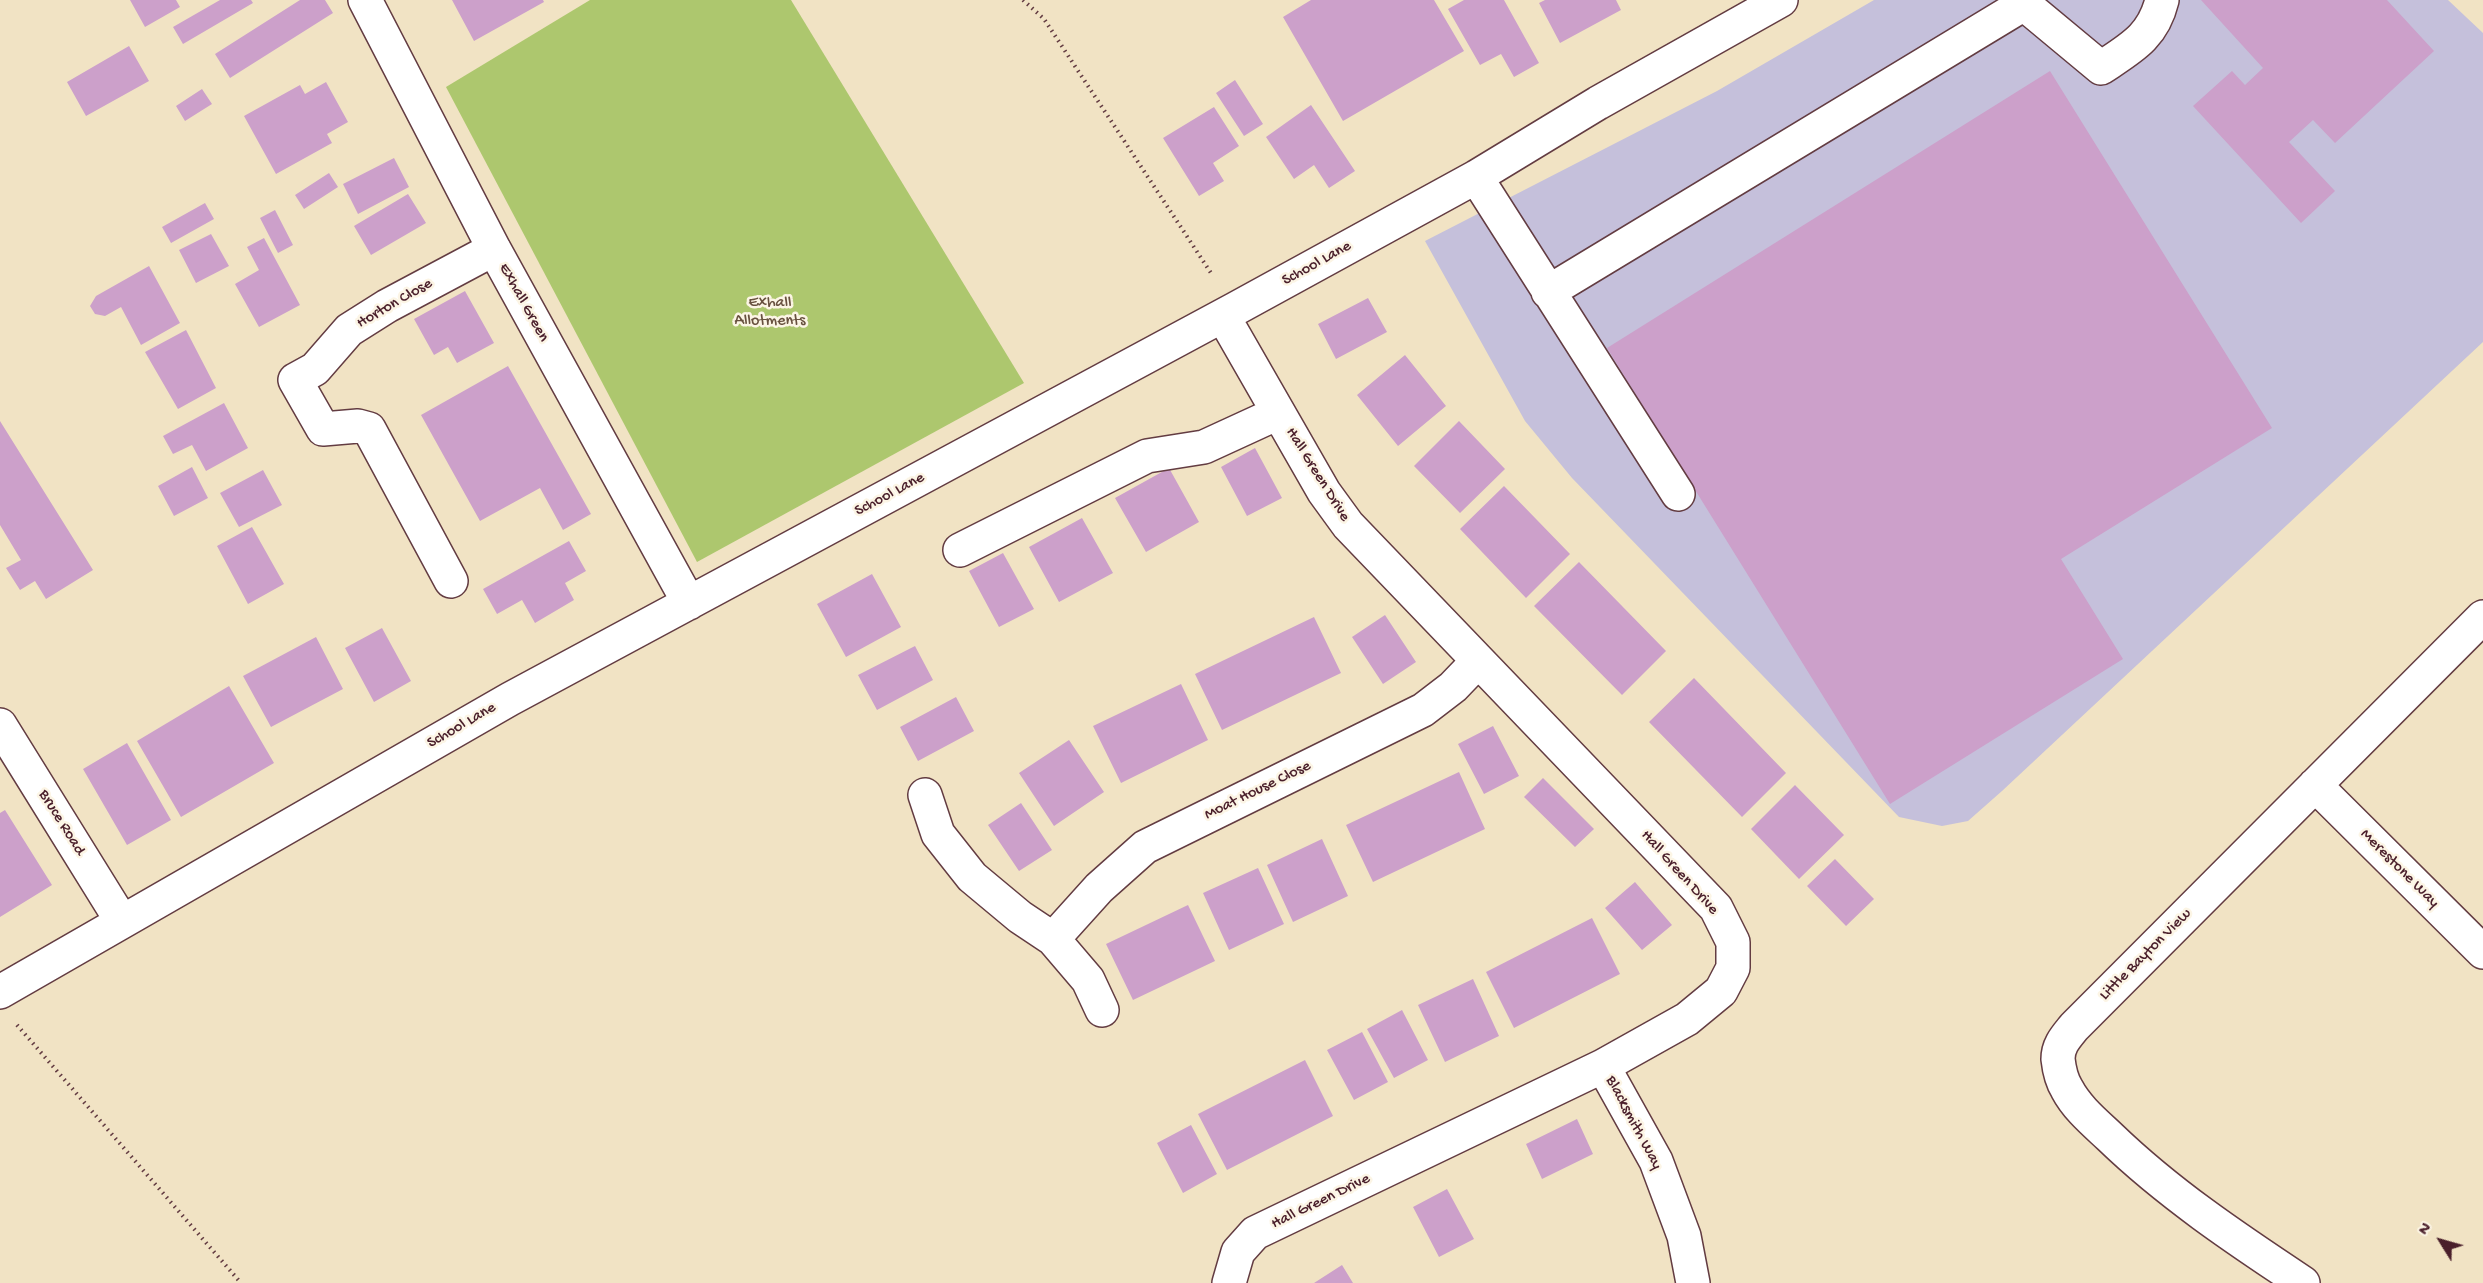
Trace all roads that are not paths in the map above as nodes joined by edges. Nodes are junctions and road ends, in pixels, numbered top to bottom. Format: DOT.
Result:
graph roads {
  1 [pos="365,0"];
  2 [pos="1781,0"];
  3 [pos="2162,0"];
  4 [pos="2023,2"];
  5 [pos="1476,177"];
  6 [pos="494,249"];
  7 [pos="1548,292"];
  8 [pos="1229,313"];
  9 [pos="1278,413"];
  10 [pos="1678,494"];
  11 [pos="960,550"];
  12 [pos="451,581"];
  13 [pos="689,603"];
  14 [pos="2483,617"];
  15 [pos="1478,662"];
  16 [pos="0,725"];
  17 [pos="2315,785"];
  18 [pos="925,795"];
  19 [pos="121,920"];
  20 [pos="1053,939"];
  21 [pos="2483,952"];
  22 [pos="0,992"];
  23 [pos="1102,1010"];
  24 [pos="1603,1066"];
  25 [pos="1228,1283"];
  26 [pos="1693,1283"];
  27 [pos="2302,1283"];
  1 -- 6 [label="street, Exhall Green"];
  2 -- 5 [label="street, School Lane"];
  3 -- 4 [label="street"];
  4 -- 7 [label="street"];
  5 -- 7 [label="street"];
  5 -- 8 [label="street, School Lane"];
  6 -- 12 [label="street, Horton Close"];
  6 -- 13 [label="street, Exhall Green"];
  7 -- 10 [label="street"];
  8 -- 9 [label="street, Hall Green Drive"];
  8 -- 13 [label="street, School Lane"];
  9 -- 11 [label="street"];
  9 -- 15 [label="street, Hall Green Drive"];
  13 -- 19 [label="street, School Lane"];
  14 -- 17 [label="street, Little Bayton View"];
  15 -- 20 [label="street, Moat House Close"];
  15 -- 24 [label="street, Hall Green Drive"];
  16 -- 19 [label="street, Bruce Road"];
  17 -- 21 [label="street, Merestone Way"];
  17 -- 27 [label="street, Little Bayton View"];
  18 -- 20 [label="street"];
  19 -- 22 [label="street, School Lane"];
  20 -- 23 [label="street"];
  24 -- 25 [label="street, Hall Green Drive"];
  24 -- 26 [label="street, Blacksmith Way"];
}
